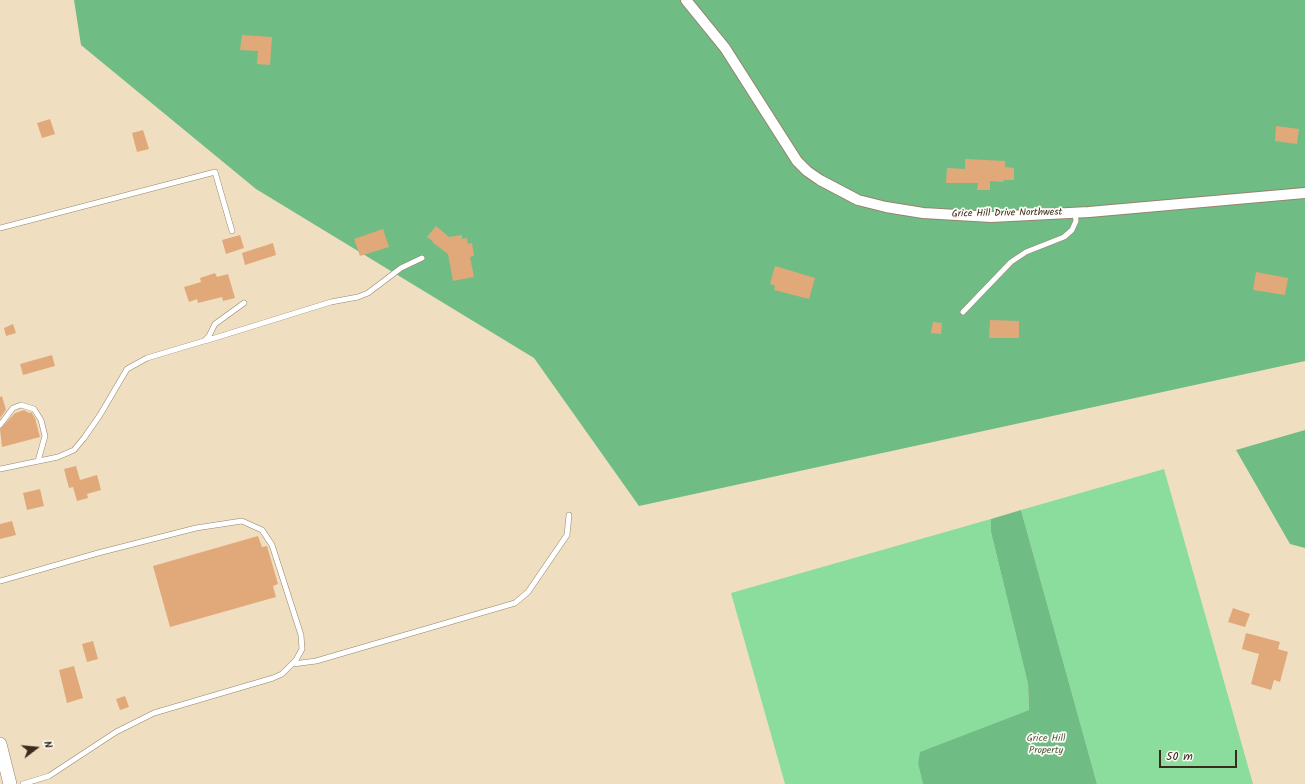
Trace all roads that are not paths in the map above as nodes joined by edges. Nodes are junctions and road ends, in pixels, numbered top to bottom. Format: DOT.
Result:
graph roads {
  1 [pos="686,0"];
  2 [pos="1305,193"];
  3 [pos="1074,213"];
  4 [pos="0,228"];
  5 [pos="232,231"];
  6 [pos="422,258"];
  7 [pos="244,304"];
  8 [pos="963,312"];
  9 [pos="204,342"];
  10 [pos="0,425"];
  11 [pos="38,462"];
  12 [pos="0,469"];
  13 [pos="569,515"];
  14 [pos="0,581"];
  15 [pos="293,664"];
  16 [pos="0,744"];
  17 [pos="6,780"];
  18 [pos="23,784"];
  1 -- 3 [label="street, Grice Hill Drive Northwest"];
  2 -- 3 [label="street, Grice Hill Drive Northwest"];
  3 -- 8 [label="lane"];
  4 -- 5 [label="lane"];
  6 -- 9 [label="lane"];
  7 -- 9 [label="lane"];
  9 -- 11 [label="lane"];
  10 -- 11 [label="lane"];
  11 -- 12 [label="lane"];
  13 -- 15 [label="lane"];
  14 -- 15 [label="lane"];
  15 -- 18 [label="lane"];
  16 -- 17 [label="street"];
}
